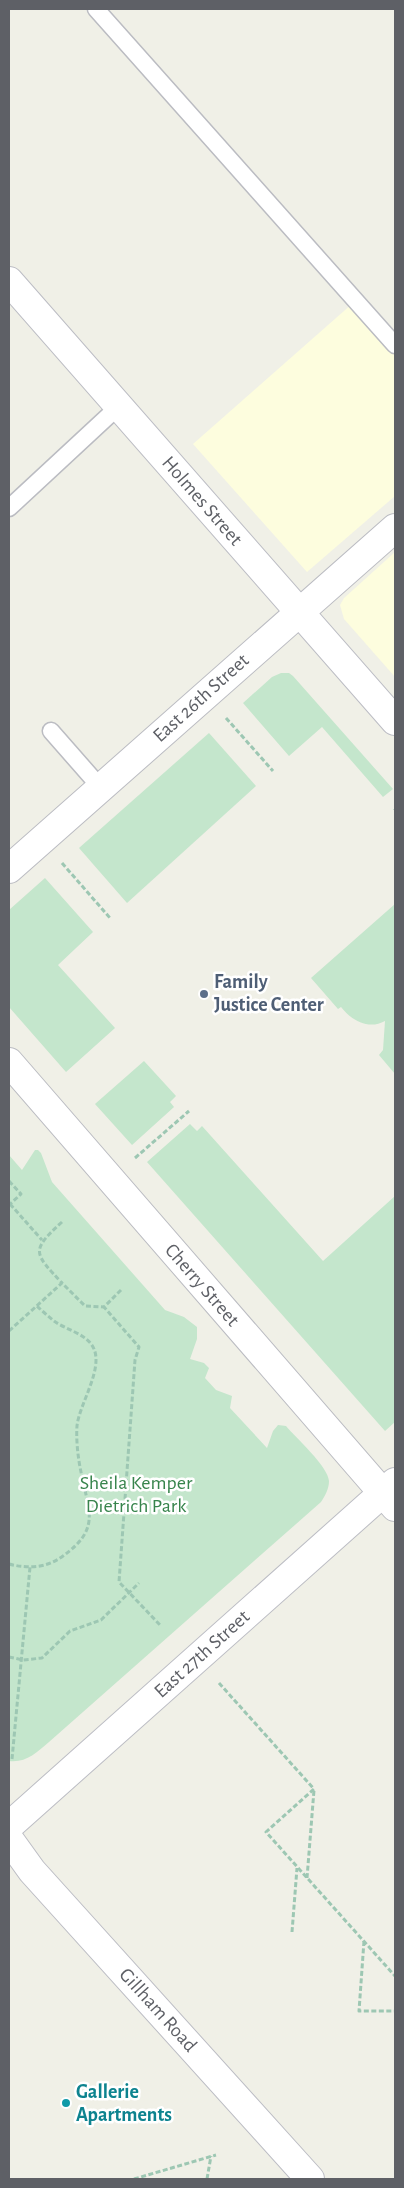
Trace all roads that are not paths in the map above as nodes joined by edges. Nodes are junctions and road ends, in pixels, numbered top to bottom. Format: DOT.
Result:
graph roads {
  1 [pos="96,9"];
  2 [pos="9,281"];
  3 [pos="395,345"];
  4 [pos="118,406"];
  5 [pos="9,508"];
  6 [pos="395,528"];
  7 [pos="299,611"];
  8 [pos="395,721"];
  9 [pos="51,731"];
  10 [pos="101,788"];
  11 [pos="9,869"];
  12 [pos="9,1062"];
  13 [pos="391,1494"];
  14 [pos="9,1826"];
  15 [pos="9,1839"];
  16 [pos="310,2179"];
  1 -- 3 [label="lane"];
  2 -- 4 [label="street, Holmes Street"];
  4 -- 5 [label="lane"];
  4 -- 7 [label="street, Holmes Street"];
  6 -- 7 [label="street, East 26th Street"];
  7 -- 8 [label="street, Holmes Street"];
  7 -- 10 [label="street, East 26th Street"];
  9 -- 10 [label="lane"];
  10 -- 11 [label="street, East 26th Street"];
  12 -- 13 [label="street, Cherry Street"];
  13 -- 14 [label="street, East 27th Street"];
  15 -- 16 [label="street, Gillham Road"];
}
